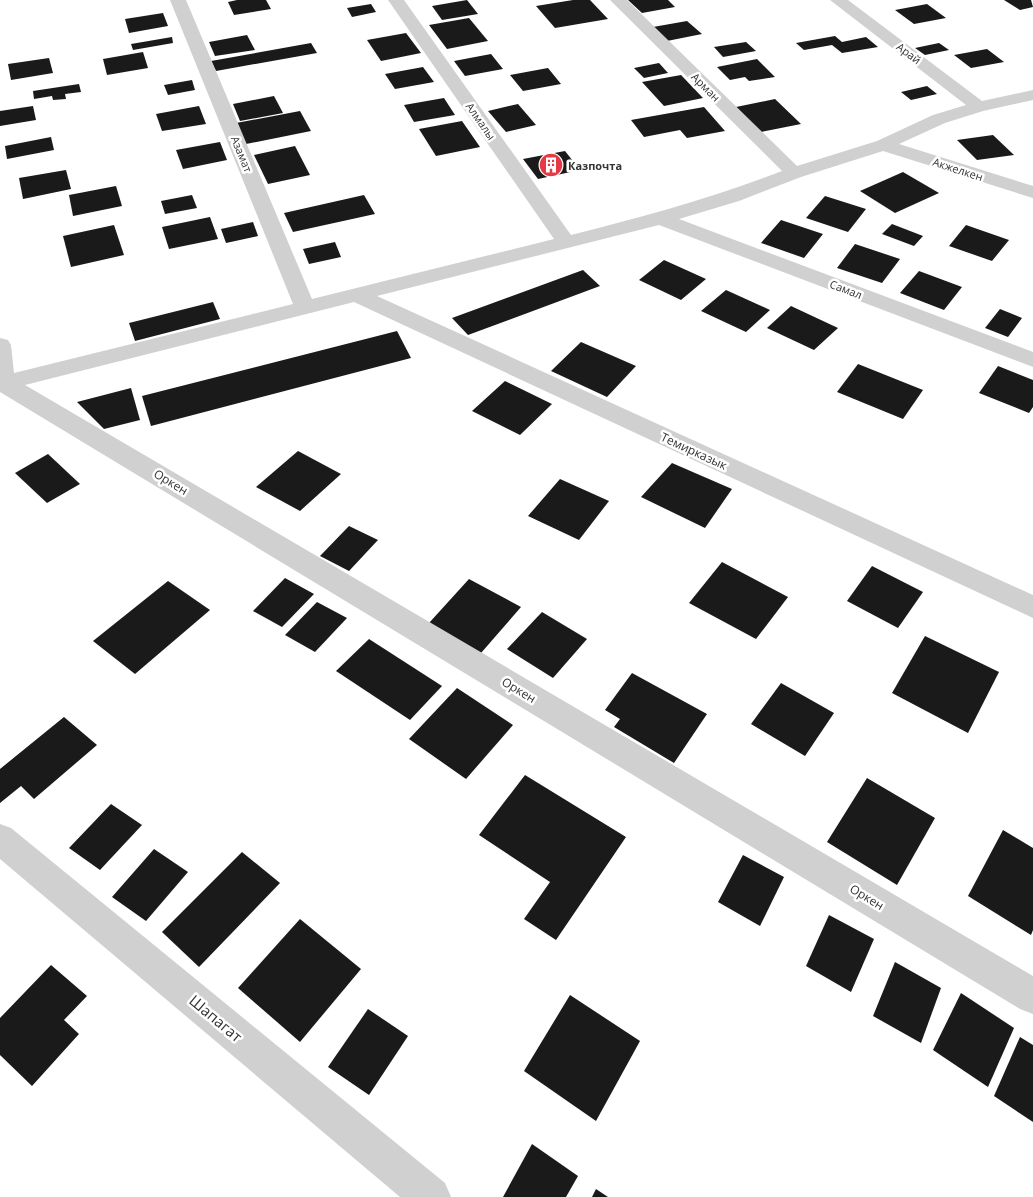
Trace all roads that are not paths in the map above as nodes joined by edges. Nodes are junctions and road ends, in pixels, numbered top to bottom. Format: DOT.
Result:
graph roads {
  1 [pos="178,0"];
  2 [pos="396,0"];
  3 [pos="618,0"];
  4 [pos="838,0"];
  5 [pos="1033,94"];
  6 [pos="979,107"];
  7 [pos="883,145"];
  8 [pos="794,173"];
  9 [pos="1033,192"];
  10 [pos="659,218"];
  11 [pos="566,242"];
  12 [pos="356,295"];
  13 [pos="305,308"];
  14 [pos="0,345"];
  15 [pos="1033,360"];
  16 [pos="2,384"];
  17 [pos="1033,607"];
  18 [pos="0,839"];
  19 [pos="1033,996"];
  20 [pos="431,1197"];
  1 -- 13 [label="street, Азамат"];
  2 -- 11 [label="street, Алмалы"];
  3 -- 8 [label="street, Арман"];
  4 -- 6 [label="street, Арай"];
  5 -- 6 [label="street"];
  6 -- 7 [label="street"];
  7 -- 8 [label="street"];
  7 -- 9 [label="street, Акжелкен"];
  8 -- 10 [label="street"];
  10 -- 11 [label="street"];
  10 -- 15 [label="street, Самал"];
  11 -- 12 [label="street"];
  12 -- 13 [label="street"];
  12 -- 17 [label="street, Темирказык"];
  13 -- 16 [label="street"];
  14 -- 16 [label="street"];
  16 -- 19 [label="street, Оркен"];
  18 -- 20 [label="street, Шапагат"];
}
